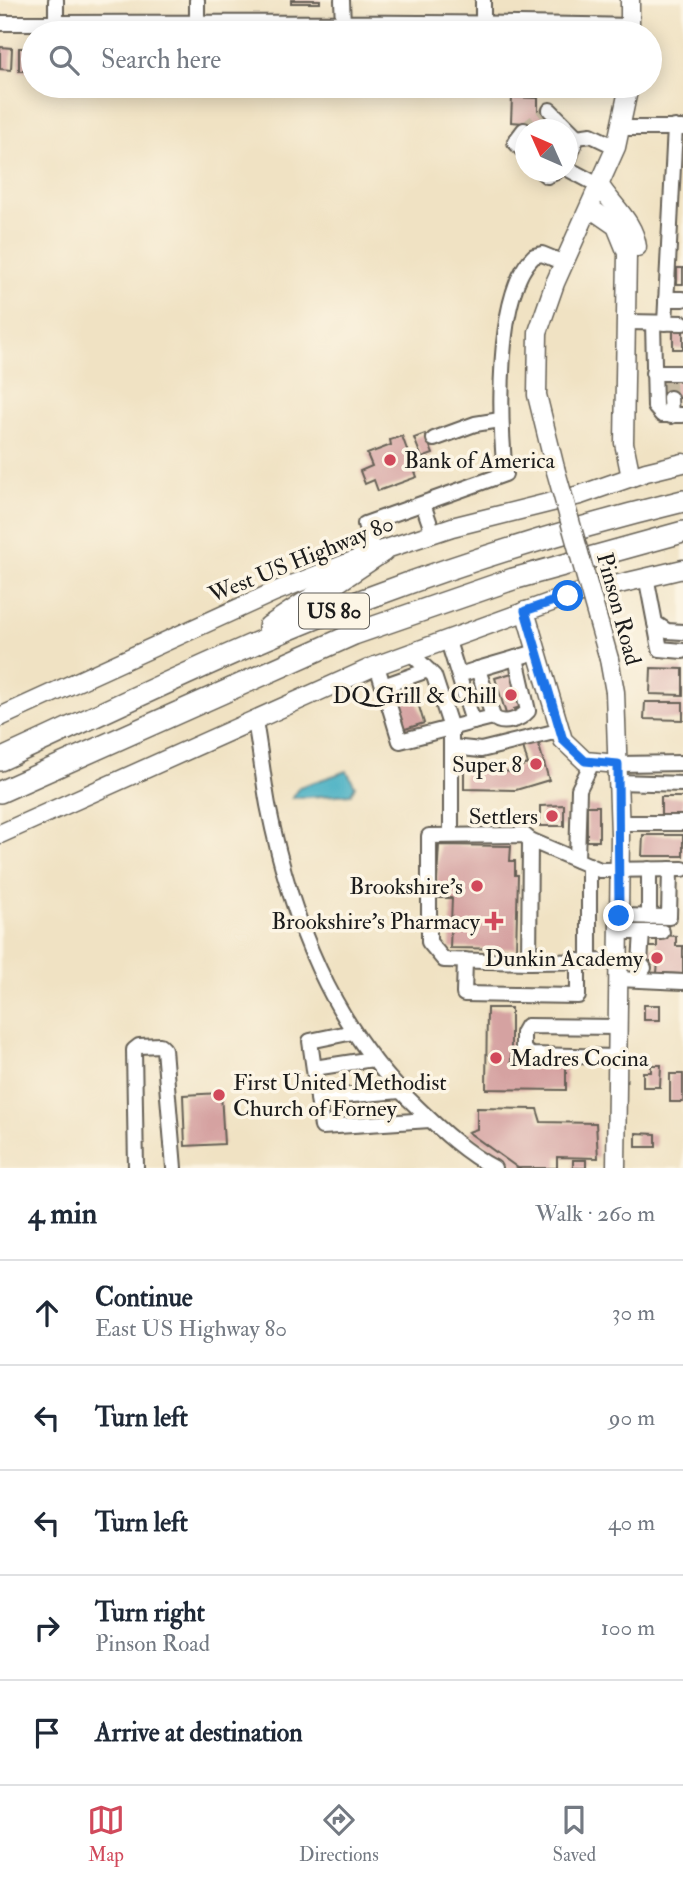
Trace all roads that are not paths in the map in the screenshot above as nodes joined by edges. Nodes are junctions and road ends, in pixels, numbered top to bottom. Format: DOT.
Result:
graph roads {
  1 [pos="55,0"];
  2 [pos="197,0"];
  3 [pos="342,0"];
  4 [pos="483,0"];
  5 [pos="630,0"];
  6 [pos="56,21"];
  7 [pos="197,21"];
  8 [pos="343,21"];
  9 [pos="483,21"];
  10 [pos="630,21"];
  11 [pos="0,23"];
  12 [pos="21,23"];
  13 [pos="627,98"];
  14 [pos="550,110"];
  15 [pos="559,119"];
  16 [pos="622,128"];
  17 [pos="679,134"];
  18 [pos="578,137"];
  19 [pos="616,146"];
  20 [pos="679,173"];
  21 [pos="578,174"];
  22 [pos="600,186"];
  23 [pos="590,208"];
  24 [pos="667,239"];
  25 [pos="683,239"];
  26 [pos="667,262"];
  27 [pos="683,262"];
  28 [pos="564,263"];
  29 [pos="666,299"];
  30 [pos="683,299"];
  31 [pos="627,322"];
  32 [pos="659,323"];
  33 [pos="683,323"];
  34 [pos="653,373"];
  35 [pos="674,376"];
  36 [pos="670,398"];
  37 [pos="677,416"];
  38 [pos="500,420"];
  39 [pos="434,439"];
  40 [pos="683,463"];
  41 [pos="631,477"];
  42 [pos="683,501"];
  43 [pos="423,504"];
  44 [pos="683,532"];
  45 [pos="433,533"];
  46 [pos="379,552"];
  47 [pos="683,569"];
  48 [pos="646,576"];
  49 [pos="525,611"];
  50 [pos="655,623"];
  51 [pos="683,632"];
  52 [pos="449,641"];
  53 [pos="683,651"];
  54 [pos="536,652"];
  55 [pos="412,654"];
  56 [pos="516,658"];
  57 [pos="377,666"];
  58 [pos="478,669"];
  59 [pos="428,670"];
  60 [pos="459,675"];
  61 [pos="171,681"];
  62 [pos="383,686"];
  63 [pos="0,717"];
  64 [pos="492,717"];
  65 [pos="161,719"];
  66 [pos="255,721"];
  67 [pos="473,723"];
  68 [pos="451,728"];
  69 [pos="558,731"];
  70 [pos="452,747"];
  71 [pos="0,760"];
  72 [pos="593,761"];
  73 [pos="683,764"];
  74 [pos="618,773"];
  75 [pos="683,784"];
  76 [pos="0,792"];
  77 [pos="0,807"];
  78 [pos="620,823"];
  79 [pos="683,823"];
  80 [pos="451,833"];
  81 [pos="0,834"];
  82 [pos="530,840"];
  83 [pos="583,863"];
  84 [pos="620,869"];
  85 [pos="649,869"];
  86 [pos="676,869"];
  87 [pos="649,917"];
  88 [pos="619,924"];
  89 [pos="662,932"];
  90 [pos="644,954"];
  91 [pos="464,960"];
  92 [pos="584,961"];
  93 [pos="619,961"];
  94 [pos="529,962"];
  95 [pos="618,979"];
  96 [pos="683,982"];
  97 [pos="618,1027"];
  98 [pos="353,1032"];
  99 [pos="617,1057"];
  100 [pos="373,1059"];
  101 [pos="314,1068"];
  102 [pos="400,1091"];
  103 [pos="318,1098"];
  104 [pos="430,1120"];
  105 [pos="490,1167"];
  106 [pos="136,1168"];
  107 [pos="174,1168"];
  108 [pos="616,1168"];
  1 -- 6 [label="street"];
  2 -- 7 [label="street"];
  3 -- 8 [label="street"];
  4 -- 9 [label="street"];
  5 -- 10 [label="main road"];
  11 -- 12 [label="street"];
  13 -- 16 [label="main road, Pinson Road"];
  14 -- 15 [label="street"];
  16 -- 17 [label="street"];
  16 -- 19 [label="main road, Pinson Road"];
  17 -- 20 [label="street"];
  18 -- 19 [label="street"];
  19 -- 22 [label="main road, Pinson Road"];
  20 -- 24 [label="street"];
  21 -- 22 [label="street"];
  22 -- 23 [label="main road, Pinson Road"];
  22 -- 31 [label="main road"];
  23 -- 28 [label="main road, Pinson Road"];
  23 -- 31 [label="main road"];
  24 -- 25 [label="street"];
  24 -- 26 [label="street"];
  26 -- 27 [label="street"];
  26 -- 29 [label="street"];
  28 -- 38 [label="street"];
  28 -- 74 [label="main road, Pinson Road, bridge"];
  29 -- 30 [label="street"];
  29 -- 32 [label="street"];
  31 -- 32 [label="street"];
  31 -- 41 [label="main road"];
  32 -- 33 [label="street"];
  32 -- 34 [label="street"];
  34 -- 35 [label="street"];
  34 -- 37 [label="street"];
  36 -- 37 [label="street"];
  38 -- 39 [label="street"];
  38 -- 43 [label="street"];
  40 -- 41 [label="main road, West US Highway 80"];
  41 -- 45 [label="main road, West US Highway 80"];
  42 -- 61 [label="highway, US 80"];
  43 -- 45 [label="street"];
  43 -- 46 [label="street"];
  44 -- 65 [label="highway, US 80"];
  45 -- 46 [label="main road, West US Highway 80"];
  46 -- 61 [label="highway"];
  46 -- 63 [label="main road, West US Highway 80"];
  47 -- 48 [label="main road"];
  48 -- 49 [label="main road"];
  48 -- 50 [label="street"];
  49 -- 52 [label="main road"];
  49 -- 54 [label="main road"];
  50 -- 51 [label="street"];
  50 -- 53 [label="street"];
  52 -- 55 [label="main road"];
  52 -- 60 [label="street"];
  54 -- 56 [label="street"];
  54 -- 69 [label="main road"];
  55 -- 57 [label="main road"];
  55 -- 59 [label="street"];
  56 -- 58 [label="street"];
  56 -- 64 [label="street"];
  57 -- 62 [label="street"];
  57 -- 66 [label="main road"];
  58 -- 60 [label="street"];
  58 -- 64 [label="street"];
  59 -- 62 [label="street"];
  59 -- 68 [label="street"];
  60 -- 67 [label="street"];
  61 -- 71 [label="highway, US 80"];
  62 -- 68 [label="street"];
  64 -- 67 [label="street"];
  65 -- 76 [label="highway, US 80"];
  65 -- 77 [label="highway"];
  66 -- 81 [label="main road"];
  66 -- 98 [label="street"];
  67 -- 68 [label="street"];
  68 -- 70 [label="street"];
  69 -- 70 [label="street"];
  69 -- 72 [label="main road"];
  70 -- 80 [label="street"];
  72 -- 74 [label="main road"];
  72 -- 83 [label="street"];
  73 -- 74 [label="street"];
  74 -- 75 [label="street"];
  74 -- 78 [label="main road, Pinson Road"];
  78 -- 79 [label="street"];
  78 -- 84 [label="main road, Pinson Road"];
  80 -- 82 [label="street"];
  80 -- 91 [label="street"];
  82 -- 83 [label="street"];
  82 -- 94 [label="street"];
  83 -- 84 [label="street"];
  83 -- 92 [label="street"];
  84 -- 85 [label="street"];
  84 -- 88 [label="main road, Pinson Road"];
  85 -- 86 [label="street"];
  85 -- 87 [label="street"];
  86 -- 87 [label="street"];
  87 -- 88 [label="street"];
  88 -- 90 [label="street"];
  88 -- 93 [label="main road, Pinson Road"];
  89 -- 90 [label="street"];
  90 -- 95 [label="street"];
  90 -- 96 [label="street"];
  91 -- 92 [label="street"];
  91 -- 94 [label="street"];
  92 -- 93 [label="street"];
  92 -- 94 [label="street"];
  93 -- 95 [label="main road, Pinson Road"];
  95 -- 97 [label="main road, Pinson Road"];
  97 -- 99 [label="main road, Pinson Road"];
  97 -- 99 [label="street"];
  98 -- 100 [label="street"];
  98 -- 101 [label="street"];
  99 -- 108 [label="main road, Pinson Road"];
  100 -- 101 [label="street"];
  100 -- 102 [label="street"];
  101 -- 103 [label="street"];
  102 -- 103 [label="street"];
  102 -- 104 [label="street"];
  103 -- 104 [label="street"];
  104 -- 105 [label="street"];
  106 -- 107 [label="street"];
}
